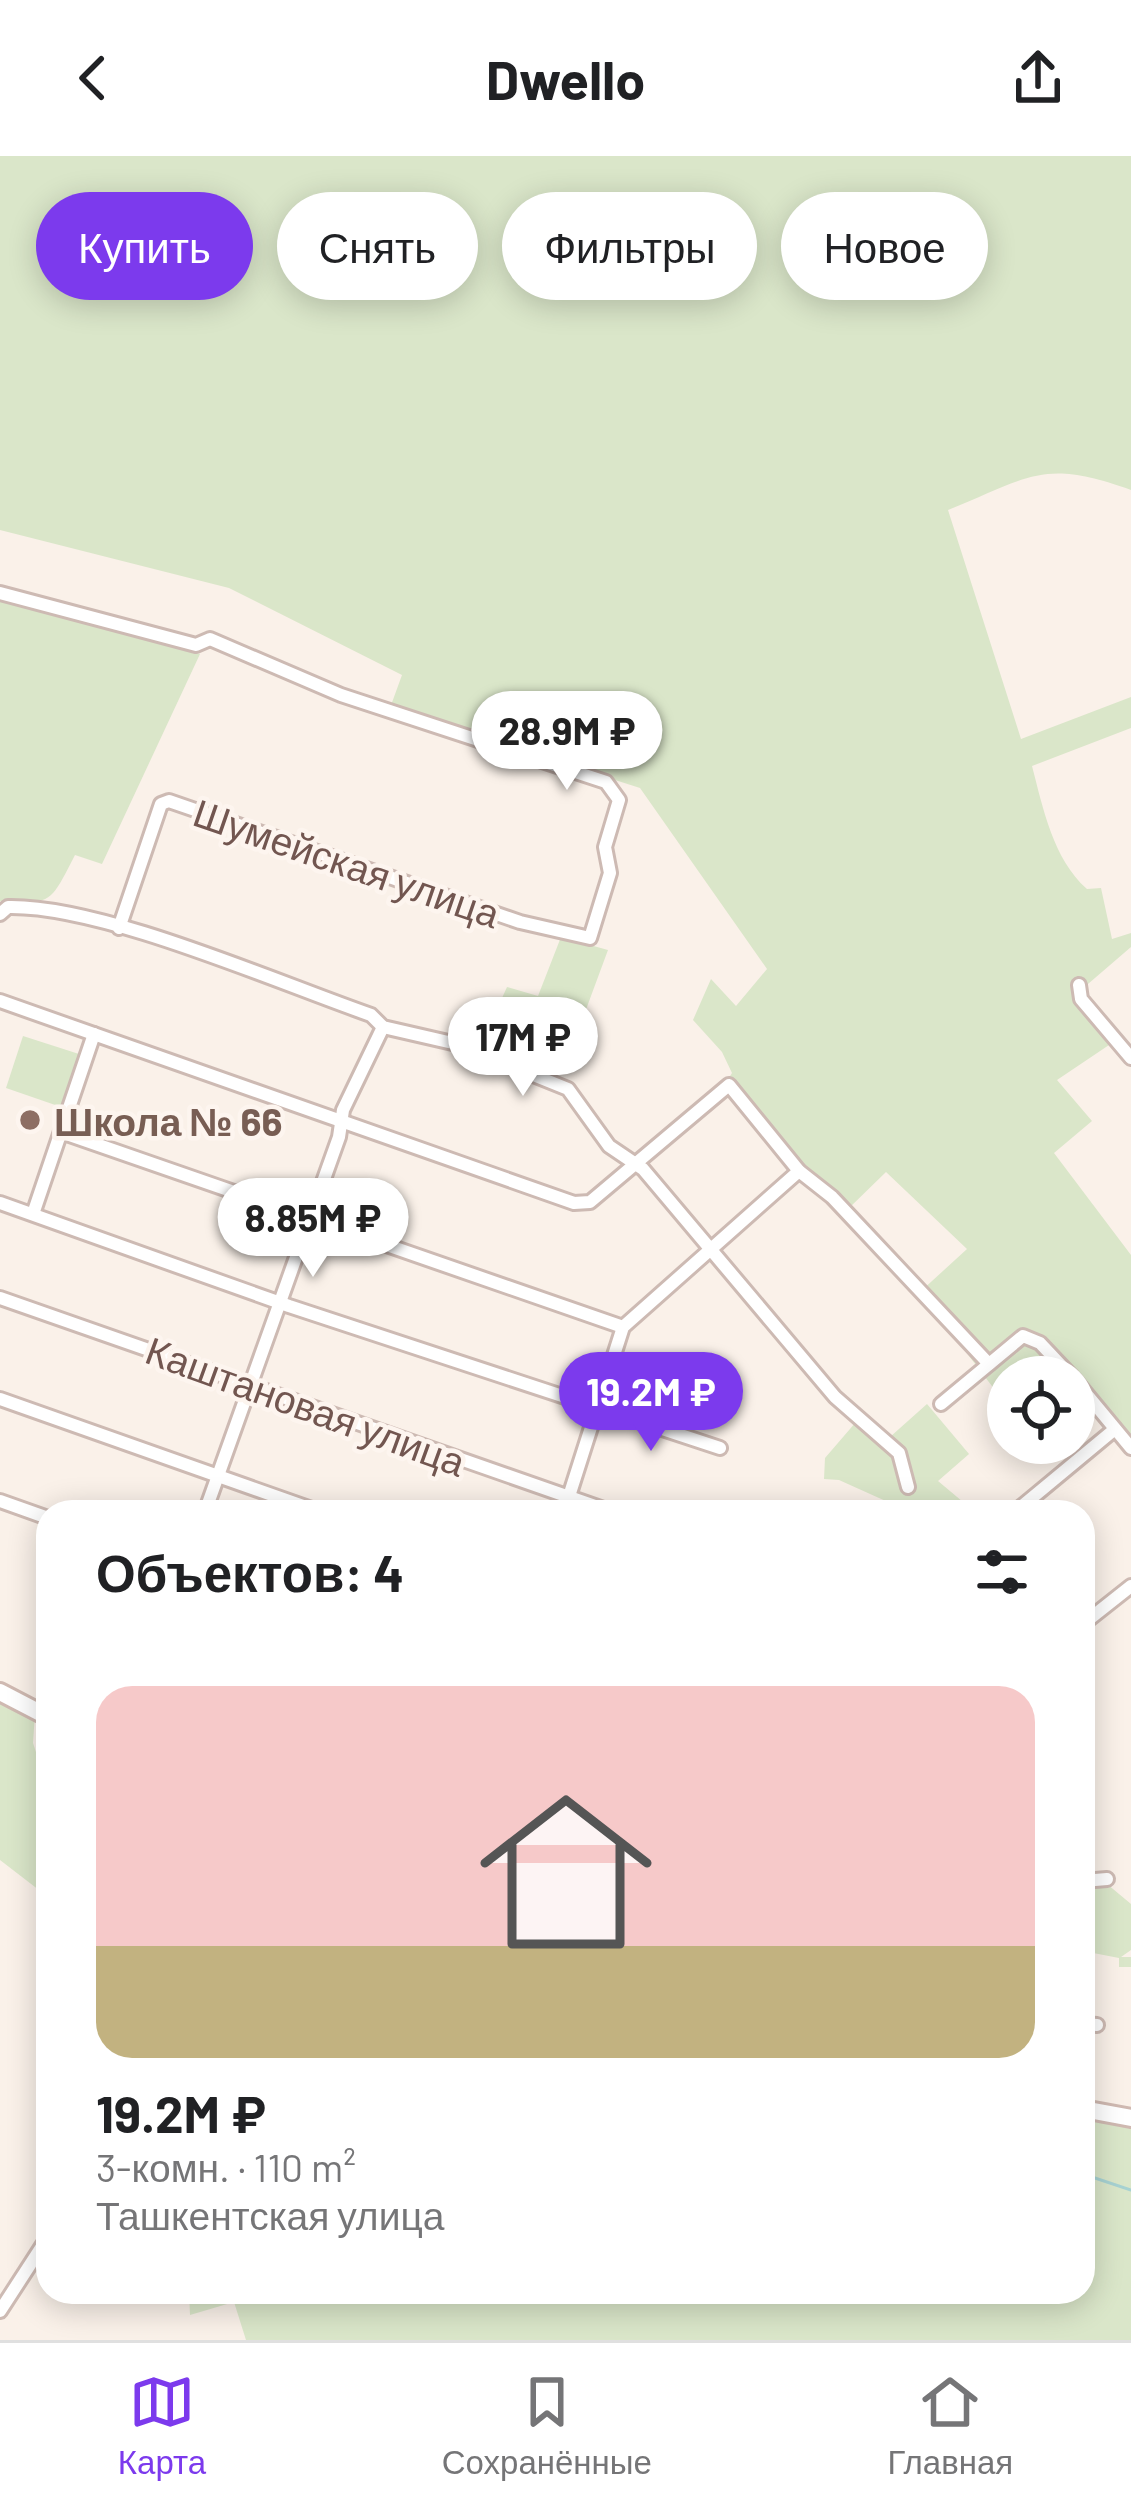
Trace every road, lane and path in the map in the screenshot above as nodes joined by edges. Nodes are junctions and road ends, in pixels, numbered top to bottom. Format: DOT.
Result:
graph roads {
  1 [pos="0,593"];
  2 [pos="4,910"];
  3 [pos="119,928"];
  4 [pos="1079,985"];
  5 [pos="0,1001"];
  6 [pos="383,1027"];
  7 [pos="94,1034"];
  8 [pos="1131,1058"];
  9 [pos="341,1121"];
  10 [pos="61,1132"];
  11 [pos="636,1164"];
  12 [pos="800,1172"];
  13 [pos="0,1203"];
  14 [pos="32,1214"];
  15 [pos="310,1218"];
  16 [pos="708,1247"];
  17 [pos="0,1298"];
  18 [pos="280,1303"];
  19 [pos="623,1327"];
  20 [pos="998,1356"];
  21 [pos="1050,1356"];
  22 [pos="987,1362"];
  23 [pos="987,1366"];
  24 [pos="249,1385"];
  25 [pos="0,1400"];
  26 [pos="941,1404"];
  27 [pos="1095,1405"];
  28 [pos="598,1408"];
  29 [pos="1115,1429"];
  30 [pos="720,1448"];
  31 [pos="1131,1448"];
  32 [pos="217,1475"];
  33 [pos="908,1487"];
  34 [pos="209,1500"];
  35 [pos="287,1500"];
  36 [pos="554,1500"];
  37 [pos="569,1500"];
  38 [pos="1030,1500"];
  39 [pos="0,1501"];
  40 [pos="36,1514"];
  41 [pos="1131,1586"];
  42 [pos="1095,1614"];
  43 [pos="0,1692"];
  44 [pos="36,1711"];
  45 [pos="1107,1879"];
  46 [pos="1095,1880"];
  47 [pos="1095,2111"];
  48 [pos="1131,2118"];
  49 [pos="36,2256"];
  50 [pos="0,2311"];
  1 -- 3 [label="street, Шумейская улица"];
  2 -- 3 [label="street"];
  3 -- 6 [label="street"];
  4 -- 8 [label="street"];
  5 -- 7 [label="street"];
  6 -- 9 [label="street"];
  6 -- 11 [label="street"];
  7 -- 9 [label="street"];
  7 -- 10 [label="street"];
  9 -- 11 [label="street"];
  9 -- 15 [label="street"];
  10 -- 14 [label="street"];
  10 -- 15 [label="street"];
  11 -- 12 [label="street"];
  11 -- 16 [label="street"];
  12 -- 16 [label="street"];
  12 -- 22 [label="street"];
  13 -- 14 [label="street"];
  14 -- 18 [label="street"];
  15 -- 18 [label="street"];
  15 -- 19 [label="street"];
  16 -- 19 [label="street"];
  16 -- 33 [label="street"];
  17 -- 24 [label="street, Каштановая улица"];
  18 -- 24 [label="street"];
  18 -- 28 [label="street"];
  19 -- 28 [label="street"];
  20 -- 21 [label="street"];
  23 -- 26 [label="street"];
  24 -- 32 [label="street"];
  24 -- 36 [label="street, Каштановая улица"];
  25 -- 32 [label="street"];
  27 -- 29 [label="street"];
  28 -- 30 [label="street"];
  28 -- 37 [label="street"];
  29 -- 31 [label="street"];
  29 -- 38 [label="street"];
  32 -- 34 [label="street"];
  32 -- 35 [label="street"];
  39 -- 40 [label="street"];
  41 -- 42 [label="street"];
  43 -- 44 [label="main road"];
  45 -- 46 [label="street"];
  47 -- 48 [label="main road"];
  49 -- 50 [label="street"];
}
